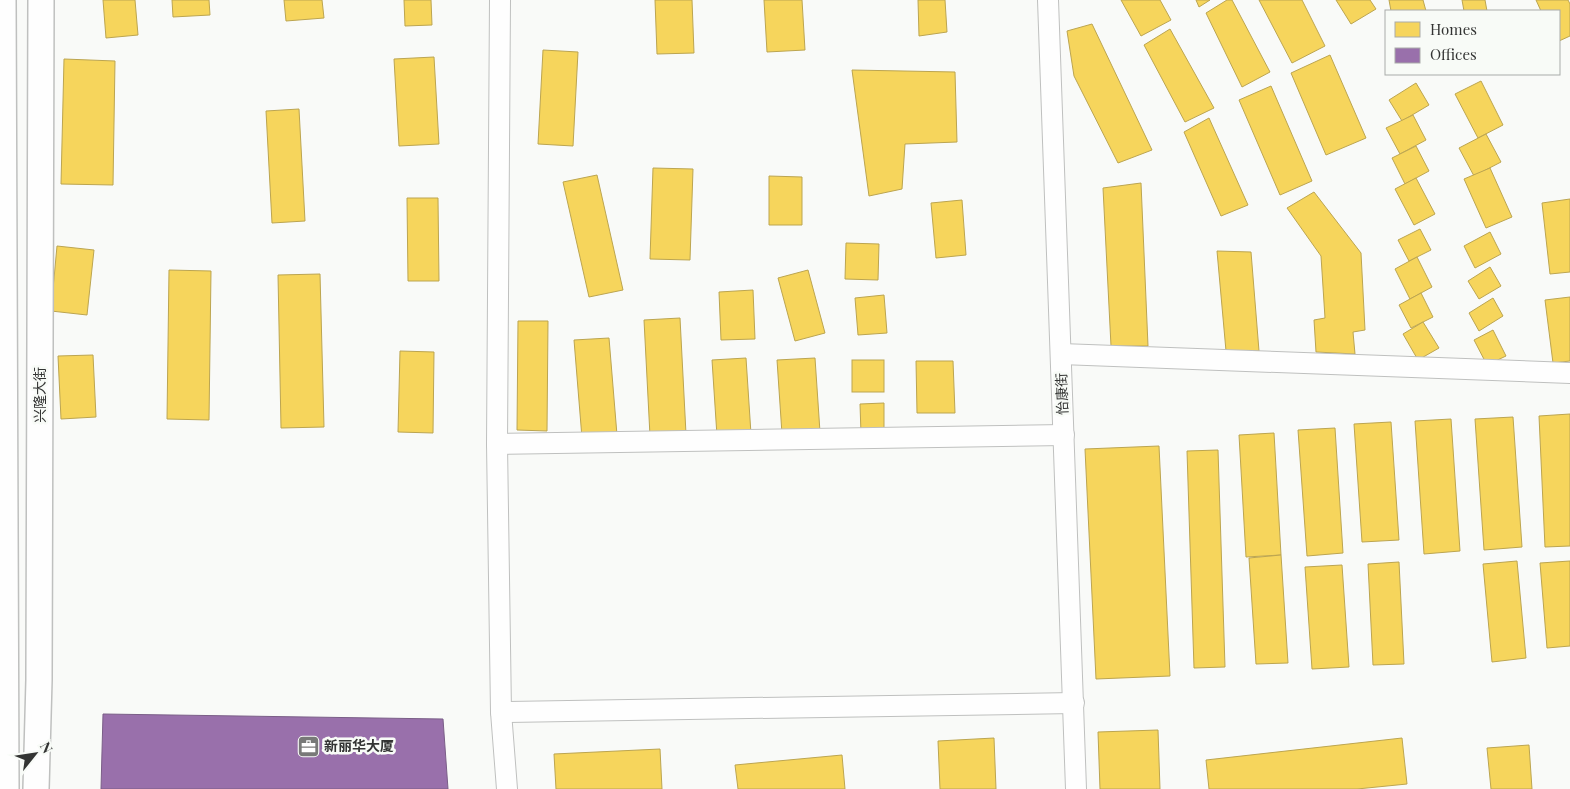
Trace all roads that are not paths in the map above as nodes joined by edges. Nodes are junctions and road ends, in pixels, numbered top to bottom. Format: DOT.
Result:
graph roads {
  1 [pos="3,0"];
  2 [pos="41,0"];
  3 [pos="500,0"];
  4 [pos="1048,0"];
  5 [pos="1061,354"];
  6 [pos="1570,373"];
  7 [pos="1064,435"];
  8 [pos="497,444"];
  9 [pos="1074,703"];
  10 [pos="501,712"];
  11 [pos="6,789"];
  12 [pos="36,789"];
  13 [pos="507,789"];
  14 [pos="1076,789"];
  1 -- 11 [label="main road"];
  2 -- 12 [label="main road, 兴隆大街"];
  3 -- 8 [label="street"];
  4 -- 5 [label="street, 怡康街"];
  5 -- 6 [label="street"];
  5 -- 7 [label="street, 怡康街"];
  7 -- 8 [label="street"];
  7 -- 9 [label="street, 怡康街"];
  8 -- 10 [label="street"];
  9 -- 10 [label="street"];
  9 -- 14 [label="street, 怡康街"];
  10 -- 13 [label="street"];
}
